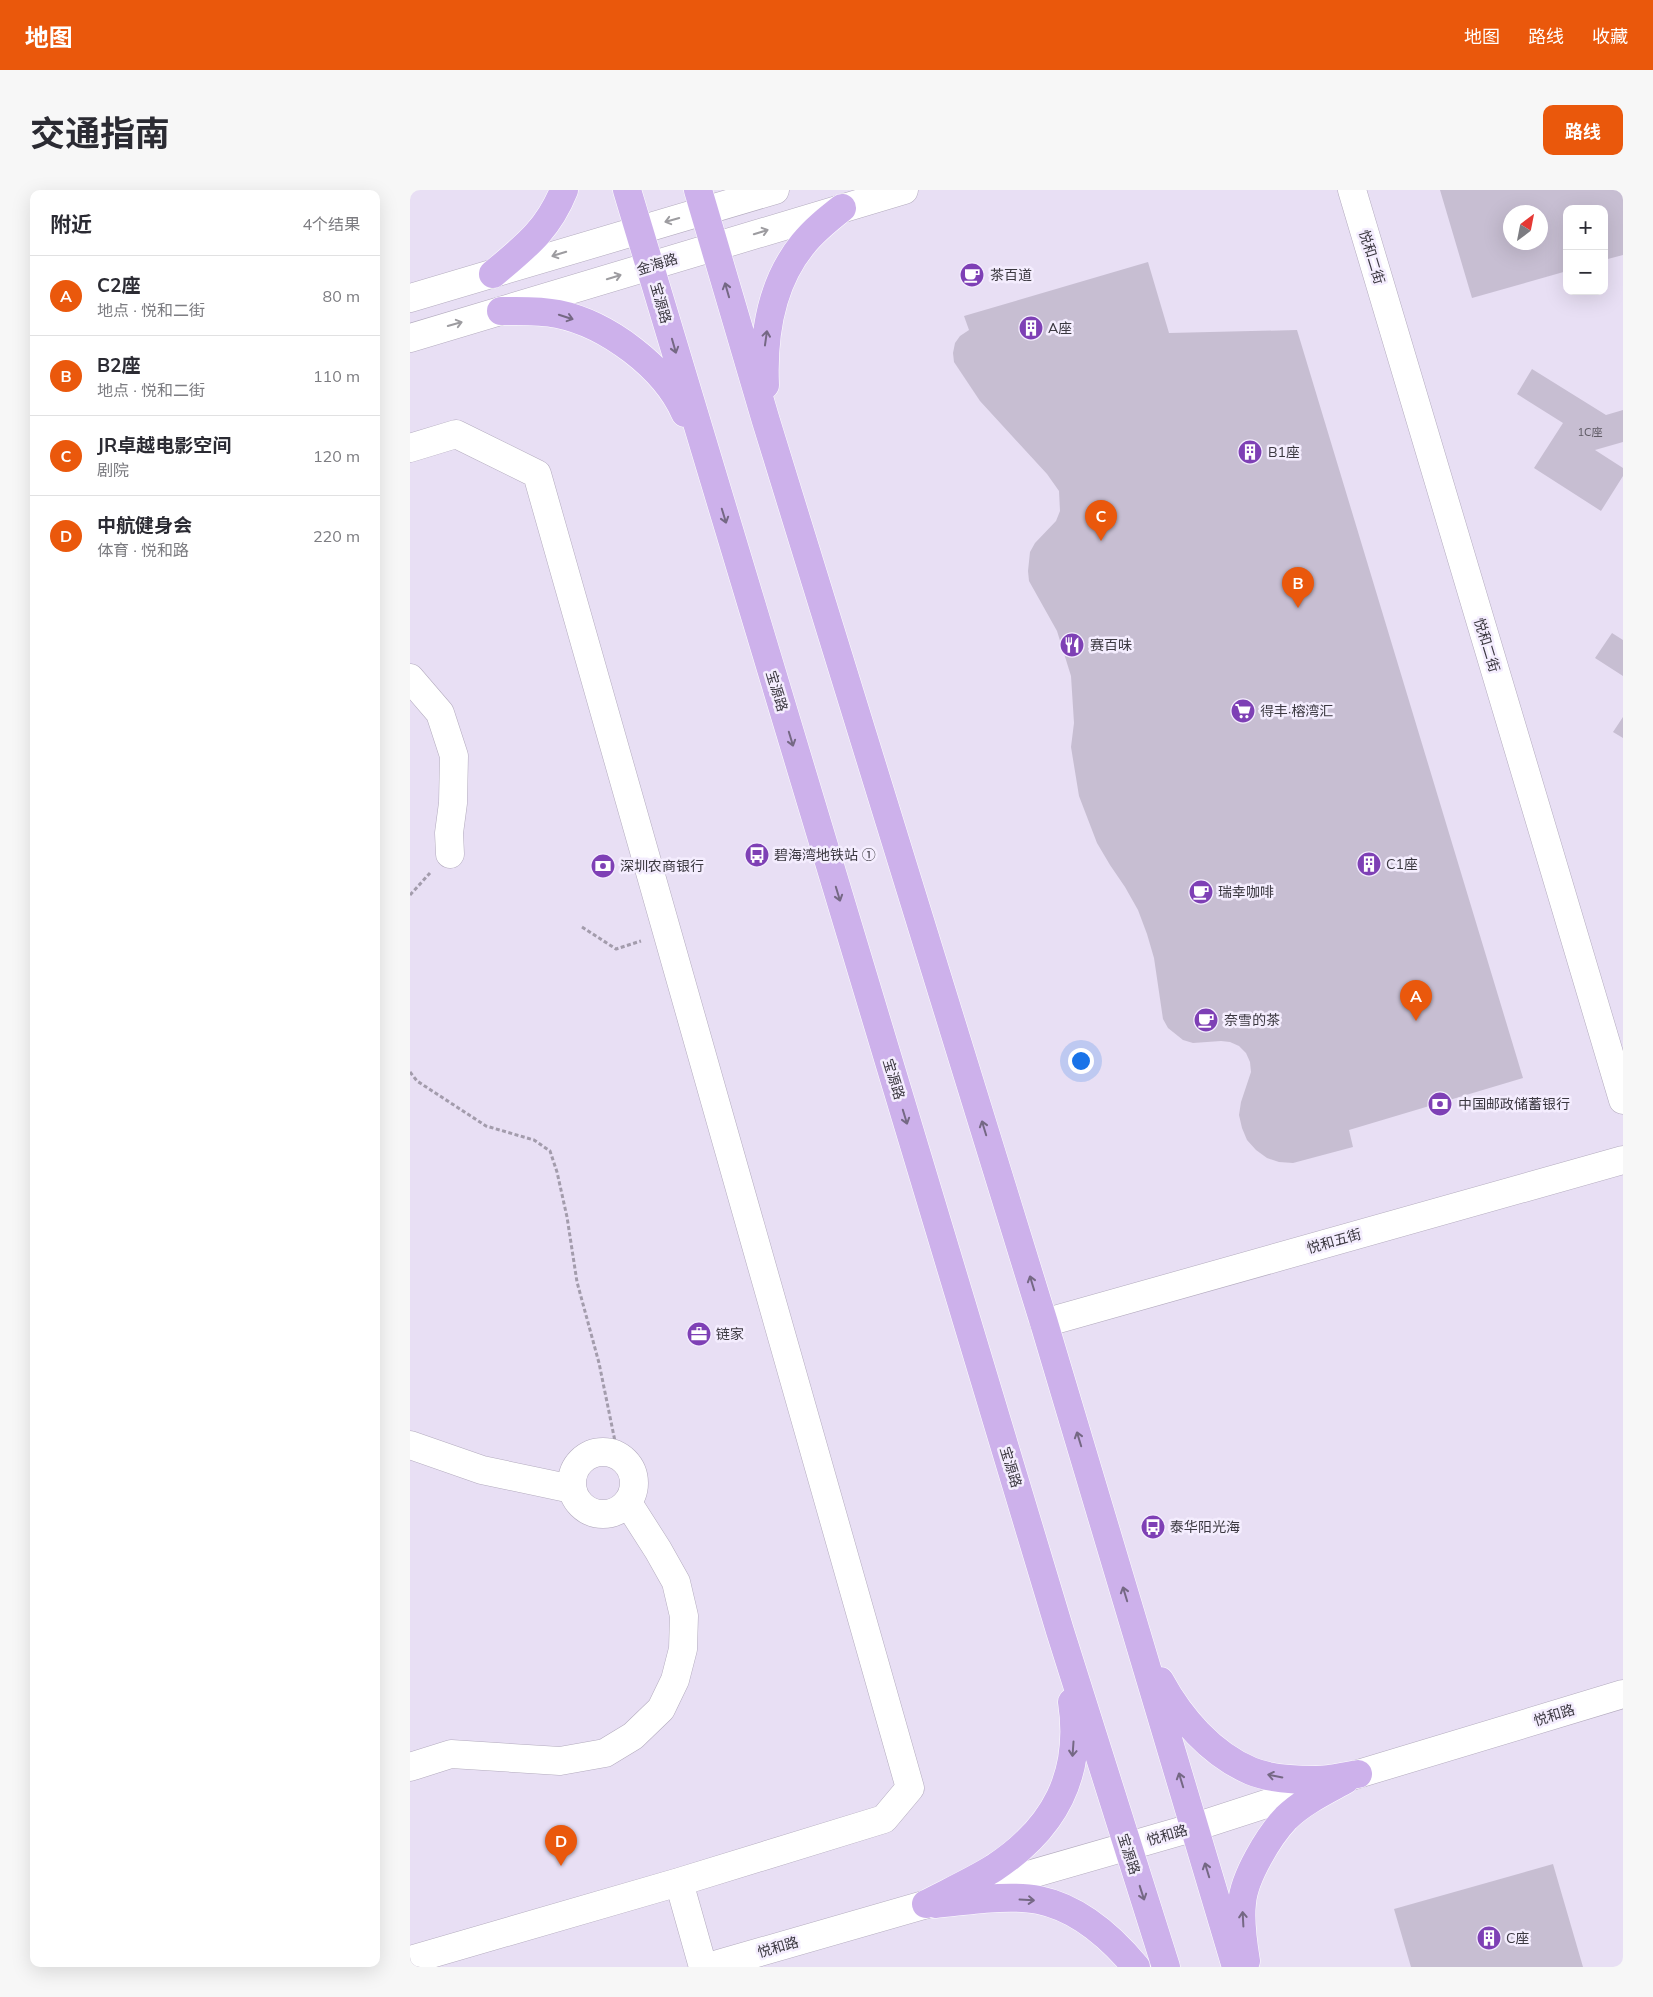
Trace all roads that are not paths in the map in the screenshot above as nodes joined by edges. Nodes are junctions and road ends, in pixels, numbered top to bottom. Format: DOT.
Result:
graph roads {
  1 [pos="564,190"];
  2 [pos="627,190"];
  3 [pos="775,190"];
  4 [pos="904,190"];
  5 [pos="1352,190"];
  6 [pos="701,200"];
  7 [pos="842,208"];
  8 [pos="640,230"];
  9 [pos="715,246"];
  10 [pos="650,266"];
  11 [pos="493,274"];
  12 [pos="410,298"];
  13 [pos="501,311"];
  14 [pos="410,338"];
  15 [pos="766,421"];
  16 [pos="410,448"];
  17 [pos="710,469"];
  18 [pos="410,678"];
  19 [pos="450,854"];
  20 [pos="1623,1100"];
  21 [pos="1623,1160"];
  22 [pos="1044,1323"];
  23 [pos="410,1445"];
  24 [pos="572,1489"];
  25 [pos="628,1503"];
  26 [pos="1060,1631"];
  27 [pos="1139,1641"];
  28 [pos="1623,1694"];
  29 [pos="410,1767"];
  30 [pos="1358,1774"];
  31 [pos="1194,1827"];
  32 [pos="1127,1846"];
  33 [pos="679,1882"];
  34 [pos="926,1904"];
  35 [pos="410,1960"];
  36 [pos="703,1967"];
  37 [pos="708,1967"];
  38 [pos="1136,1967"];
  39 [pos="1166,1967"];
  40 [pos="1236,1967"];
  41 [pos="1247,1967"];
  1 -- 11 [label="main road"];
  2 -- 8 [label="main road, 宝源路"];
  3 -- 6 [label="street"];
  4 -- 7 [label="street, 金海路"];
  5 -- 20 [label="street, 悦和二街"];
  6 -- 8 [label="street, one-way"];
  6 -- 9 [label="main road"];
  9 -- 7 [label="street, 金海路, one-way"];
  15 -- 7 [label="main road, one-way"];
  8 -- 10 [label="main road, 宝源路"];
  8 -- 11 [label="street, one-way"];
  9 -- 10 [label="street, 金海路"];
  15 -- 9 [label="main road, one-way"];
  13 -- 10 [label="street, 金海路, one-way"];
  10 -- 17 [label="main road, 宝源路, one-way"];
  11 -- 12 [label="street"];
  14 -- 13 [label="street, 金海路, one-way"];
  13 -- 17 [label="main road, one-way"];
  22 -- 15 [label="main road, one-way"];
  16 -- 33 [label="street"];
  17 -- 26 [label="main road, 宝源路, one-way"];
  18 -- 19 [label="street"];
  21 -- 22 [label="street, 悦和五街"];
  27 -- 22 [label="main road, one-way"];
  23 -- 24 [label="street"];
  24 -- 25 [label="street"];
  24 -- 25 [label="street"];
  25 -- 29 [label="street"];
  26 -- 32 [label="main road, 宝源路"];
  26 -- 34 [label="main road, one-way"];
  30 -- 27 [label="main road, one-way"];
  31 -- 27 [label="main road, one-way"];
  28 -- 30 [label="street, 悦和路"];
  30 -- 31 [label="street, 悦和路"];
  41 -- 30 [label="main road, one-way"];
  31 -- 32 [label="street, 悦和路"];
  40 -- 31 [label="main road, one-way"];
  32 -- 34 [label="street, 悦和路"];
  32 -- 39 [label="main road, 宝源路, one-way"];
  33 -- 35 [label="street"];
  33 -- 36 [label="street"];
  34 -- 37 [label="street, 悦和路"];
  34 -- 38 [label="main road, one-way"];
}
